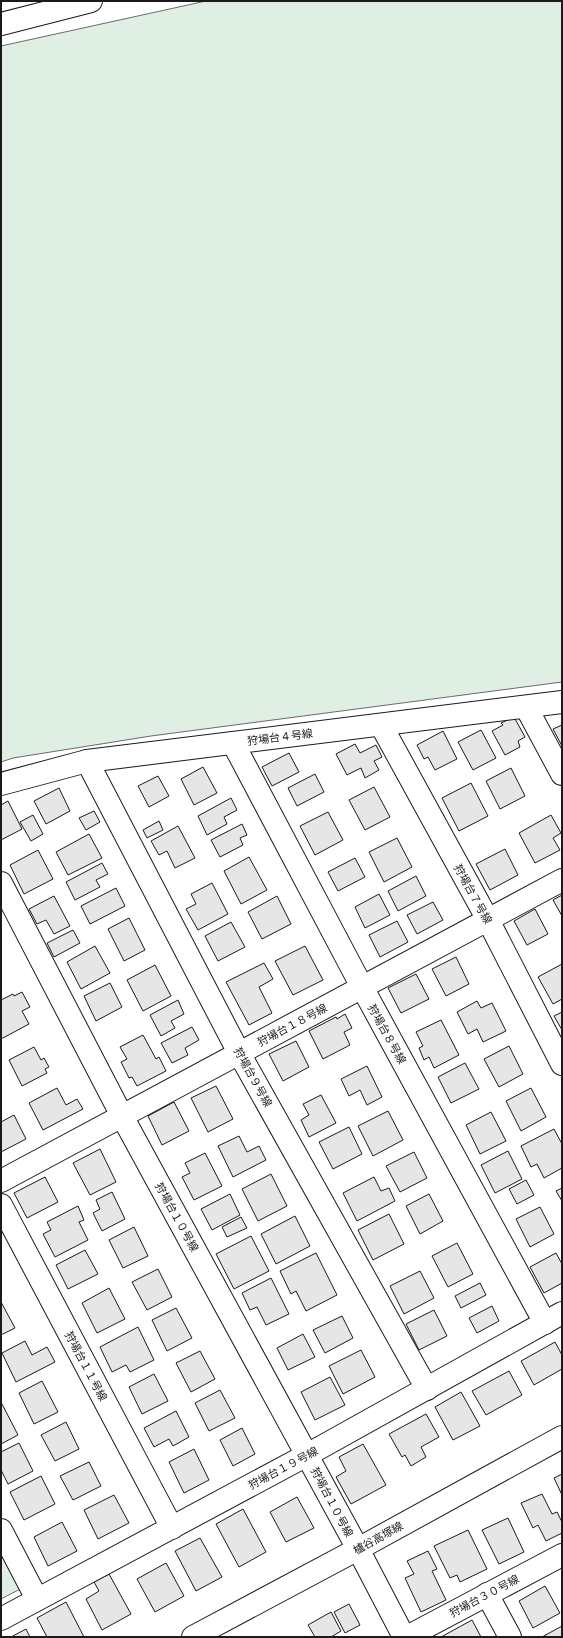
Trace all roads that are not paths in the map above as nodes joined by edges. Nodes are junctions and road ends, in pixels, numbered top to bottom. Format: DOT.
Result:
graph roads {
  1 [pos="92,1"];
  2 [pos="1,24"];
  3 [pos="562,702"];
  4 [pos="526,707"];
  5 [pos="381,725"];
  6 [pos="233,743"];
  7 [pos="87,761"];
  8 [pos="562,774"];
  9 [pos="1,784"];
  10 [pos="562,880"];
  11 [pos="1,883"];
  12 [pos="488,920"];
  13 [pos="362,987"];
  14 [pos="239,1053"];
  15 [pos="562,1064"];
  16 [pos="122,1116"];
  17 [pos="1,1181"];
  18 [pos="1,1205"];
  19 [pos="553,1318"];
  20 [pos="427,1389"];
  21 [pos="562,1437"];
  22 [pos="307,1455"];
  23 [pos="172,1528"];
  24 [pos="1,1530"];
  25 [pos="358,1549"];
  26 [pos="562,1555"];
  27 [pos="487,1594"];
  28 [pos="38,1599"];
  29 [pos="1,1619"];
  30 [pos="193,1637"];
  31 [pos="405,1637"];
  32 [pos="510,1637"];
  1 -- 2 [label="street"];
  3 -- 4 [label="street, 狩場台４号線"];
  4 -- 5 [label="street, 狩場台４号線"];
  4 -- 8 [label="street"];
  5 -- 6 [label="street, 狩場台４号線"];
  5 -- 12 [label="street, 狩場台７号線"];
  6 -- 7 [label="street, 狩場台４号線"];
  6 -- 13 [label="street, 狩場台８号線"];
  7 -- 9 [label="street, 狩場台４号線"];
  7 -- 14 [label="street, 狩場台９号線"];
  10 -- 12 [label="street, 狩場台１８号線"];
  11 -- 16 [label="street, 狩場台１０号線"];
  12 -- 13 [label="street, 狩場台１８号線"];
  12 -- 15 [label="street, 狩場台７号線"];
  13 -- 14 [label="street, 狩場台１８号線"];
  13 -- 19 [label="street, 狩場台８号線"];
  14 -- 16 [label="street, 狩場台１８号線"];
  14 -- 20 [label="street, 狩場台９号線"];
  16 -- 17 [label="street, 狩場台１８号線"];
  16 -- 22 [label="street, 狩場台１０号線"];
  18 -- 23 [label="street, 狩場台１１号線"];
  19 -- 20 [label="street, 狩場台１９号線"];
  20 -- 22 [label="street, 狩場台１９号線"];
  21 -- 25 [label="street, 櫨谷高塚線"];
  22 -- 23 [label="street, 狩場台１９号線"];
  22 -- 25 [label="street, 狩場台１０号線"];
  23 -- 28 [label="street, 狩場台１９号線"];
  24 -- 28 [label="street"];
  25 -- 30 [label="street, 櫨谷高塚線"];
  25 -- 31 [label="street, 狩場台１０号線"];
  26 -- 27 [label="street, 狩場台３０号線"];
  27 -- 31 [label="street, 狩場台３０号線"];
  27 -- 32 [label="street"];
  28 -- 29 [label="street, 狩場台１９号線"];
}
